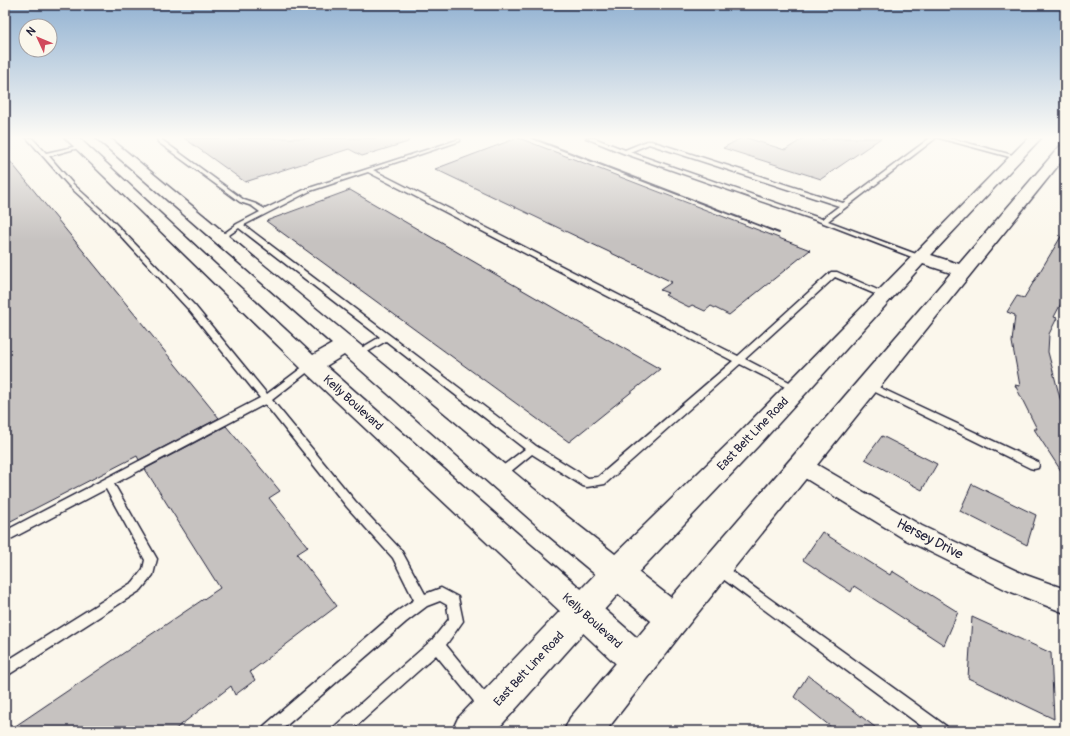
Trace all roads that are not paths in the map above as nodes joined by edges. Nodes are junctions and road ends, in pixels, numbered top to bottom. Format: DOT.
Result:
graph roads {
  1 [pos="60,172"];
  2 [pos="108,172"];
  3 [pos="144,172"];
  4 [pos="203,172"];
  5 [pos="361,172"];
  6 [pos="373,172"];
  7 [pos="683,172"];
  8 [pos="742,172"];
  9 [pos="887,172"];
  10 [pos="1003,172"];
  11 [pos="1045,172"];
  12 [pos="843,205"];
  13 [pos="265,212"];
  14 [pos="823,221"];
  15 [pos="240,225"];
  16 [pos="220,239"];
  17 [pos="190,250"];
  18 [pos="920,256"];
  19 [pos="962,271"];
  20 [pos="885,295"];
  21 [pos="387,337"];
  22 [pos="350,350"];
  23 [pos="739,360"];
  24 [pos="311,364"];
  25 [pos="868,385"];
  26 [pos="796,389"];
  27 [pos="266,399"];
  28 [pos="532,449"];
  29 [pos="1034,465"];
  30 [pos="802,466"];
  31 [pos="500,475"];
  32 [pos="108,483"];
  33 [pos="5,537"];
  34 [pos="717,567"];
  35 [pos="618,573"];
  36 [pos="1065,601"];
  37 [pos="422,602"];
  38 [pos="582,612"];
  39 [pos="673,619"];
  40 [pos="437,645"];
  41 [pos="639,662"];
  42 [pos="5,670"];
  43 [pos="481,721"];
  44 [pos="269,731"];
  45 [pos="340,731"];
  46 [pos="583,731"];
  47 [pos="941,731"];
  1 -- 27 [label="lane"];
  2 -- 17 [label="main road, Kelly Boulevard"];
  3 -- 16 [label="main road"];
  4 -- 13 [label="lane"];
  5 -- 13 [label="lane"];
  6 -- 23 [label="lane"];
  7 -- 14 [label="lane"];
  8 -- 12 [label="lane"];
  9 -- 12 [label="lane"];
  10 -- 18 [label="main road, East Belt Line Road"];
  11 -- 19 [label="main road"];
  12 -- 14 [label="lane"];
  13 -- 15 [label="lane"];
  14 -- 18 [label="lane"];
  15 -- 16 [label="lane"];
  15 -- 21 [label="lane"];
  16 -- 17 [label="main road"];
  16 -- 22 [label="main road"];
  17 -- 24 [label="main road, Kelly Boulevard"];
  18 -- 19 [label="main road"];
  18 -- 20 [label="main road, East Belt Line Road"];
  19 -- 25 [label="main road"];
  20 -- 23 [label="lane"];
  20 -- 26 [label="main road, East Belt Line Road"];
  21 -- 22 [label="lane"];
  21 -- 28 [label="lane"];
  22 -- 24 [label="main road"];
  22 -- 31 [label="main road"];
  23 -- 26 [label="lane"];
  23 -- 28 [label="lane"];
  24 -- 27 [label="lane"];
  24 -- 38 [label="main road, Kelly Boulevard"];
  25 -- 29 [label="lane"];
  25 -- 30 [label="main road"];
  26 -- 35 [label="main road, East Belt Line Road"];
  27 -- 32 [label="lane"];
  27 -- 37 [label="lane"];
  28 -- 31 [label="lane"];
  30 -- 34 [label="main road"];
  30 -- 36 [label="street, Hersey Drive"];
  31 -- 35 [label="main road"];
  32 -- 33 [label="lane"];
  32 -- 42 [label="lane"];
  34 -- 39 [label="main road"];
  34 -- 47 [label="lane"];
  35 -- 38 [label="main road, East Belt Line Road"];
  35 -- 39 [label="main road"];
  37 -- 40 [label="lane"];
  37 -- 44 [label="lane"];
  38 -- 41 [label="main road, Kelly Boulevard"];
  38 -- 43 [label="main road, East Belt Line Road"];
  39 -- 41 [label="main road"];
  40 -- 43 [label="lane"];
  40 -- 45 [label="lane"];
  41 -- 46 [label="main road"];
}
